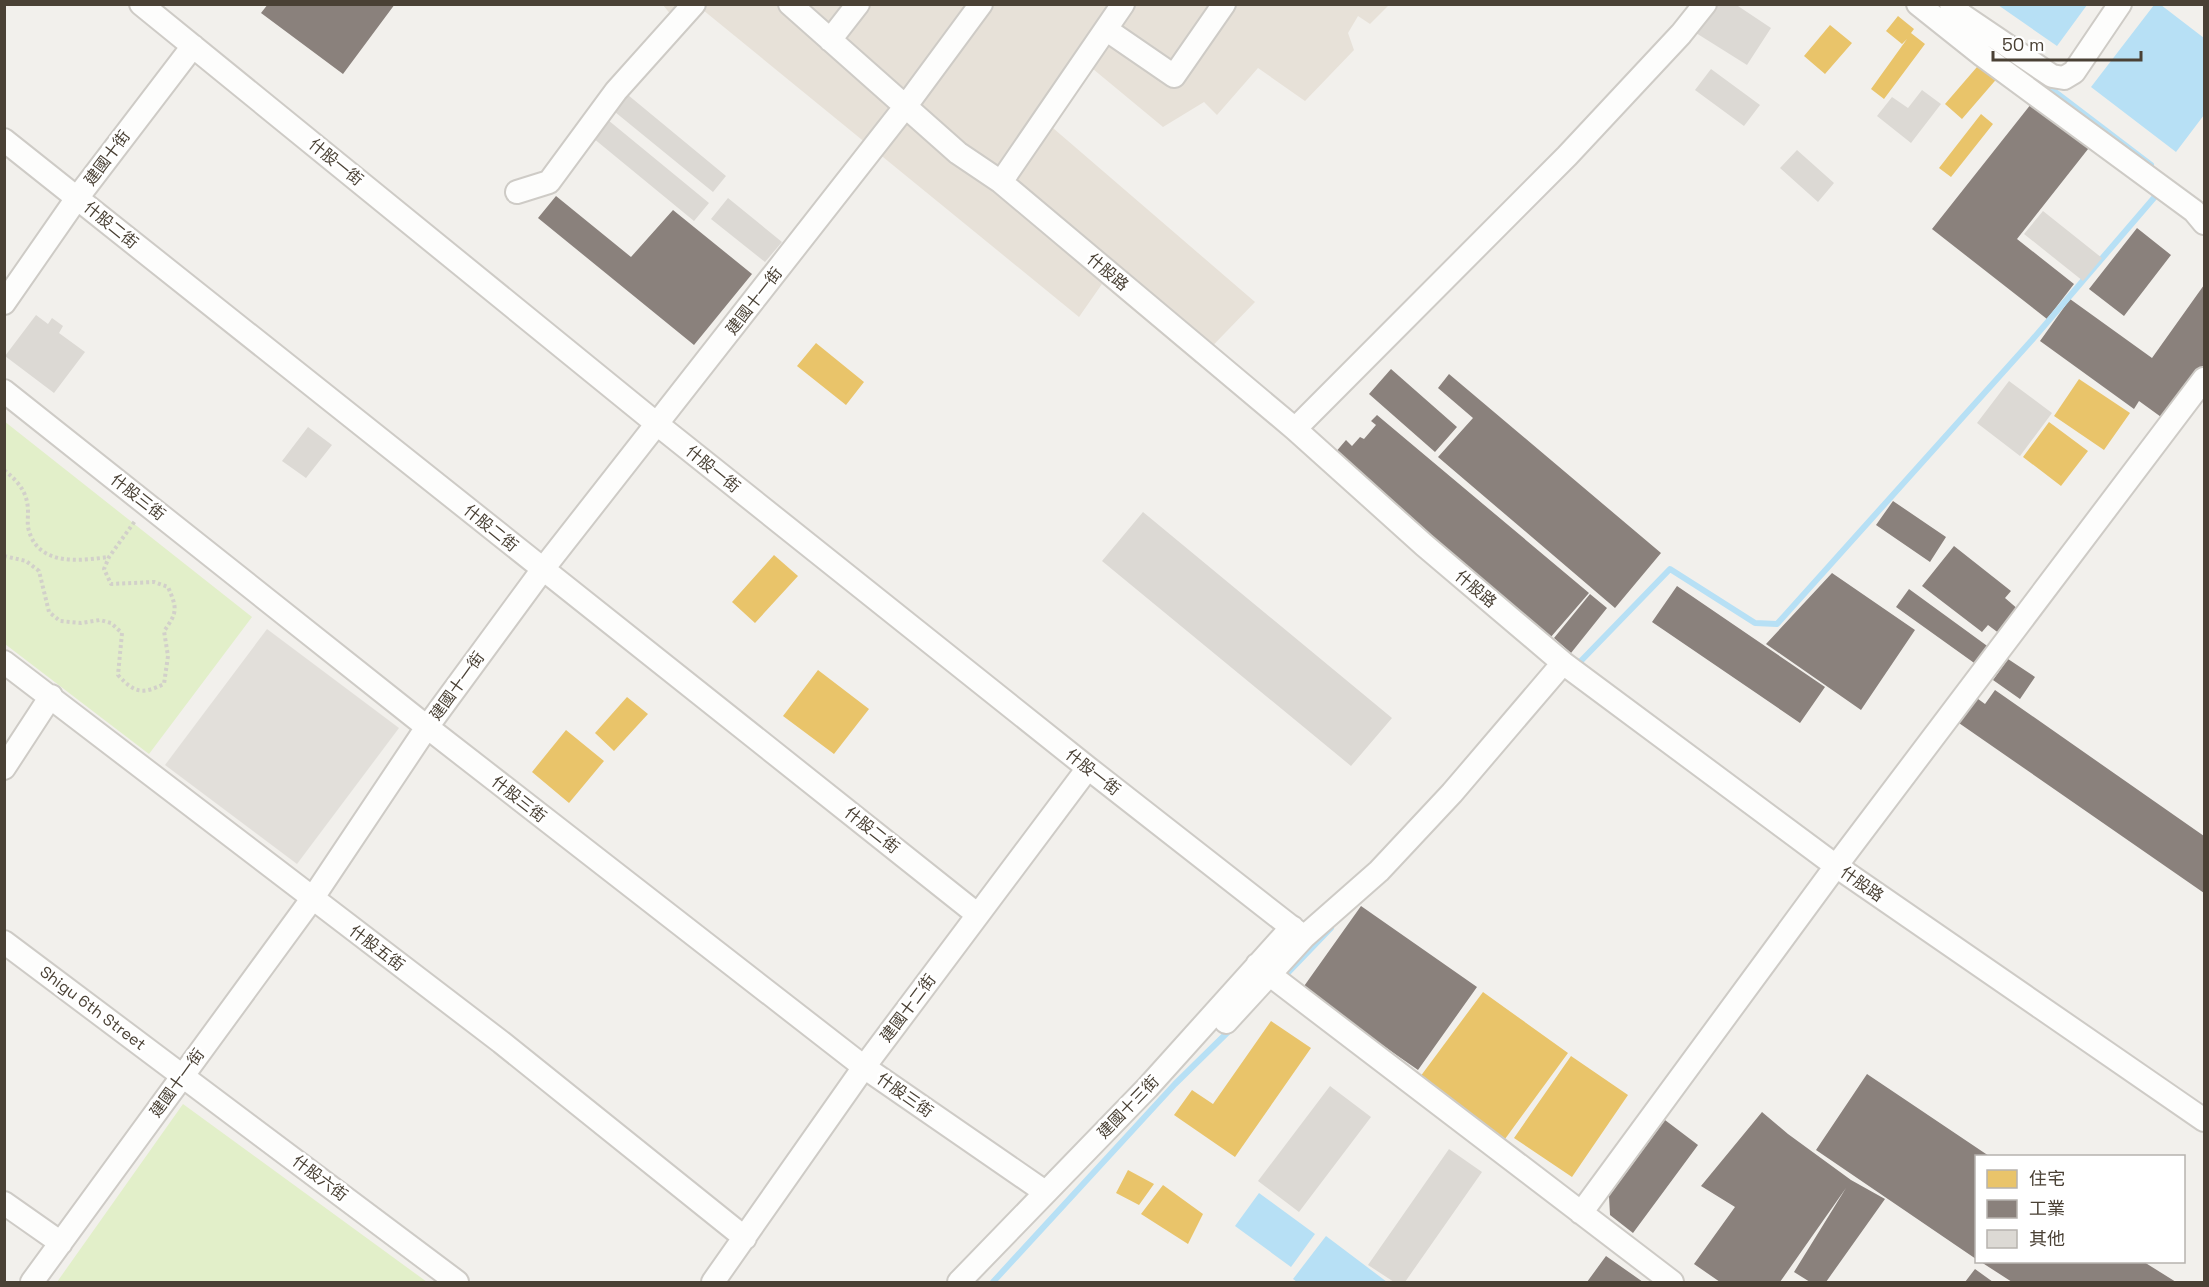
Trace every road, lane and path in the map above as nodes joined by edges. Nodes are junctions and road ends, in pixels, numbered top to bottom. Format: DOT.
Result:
graph roads {
  1 [pos="141,4"];
  2 [pos="694,4"];
  3 [pos="790,4"];
  4 [pos="858,4"];
  5 [pos="981,4"];
  6 [pos="1123,4"];
  7 [pos="1224,4"];
  8 [pos="1705,4"];
  9 [pos="1918,4"];
  10 [pos="1952,4"];
  11 [pos="2120,4"];
  12 [pos="1107,30"];
  13 [pos="830,40"];
  14 [pos="193,45"];
  15 [pos="905,107"];
  16 [pos="4,140"];
  17 [pos="1001,182"];
  18 [pos="517,192"];
  19 [pos="77,198"];
  20 [pos="2205,224"];
  21 [pos="4,303"];
  22 [pos="2205,379"];
  23 [pos="4,391"];
  24 [pos="657,424"];
  25 [pos="1295,429"];
  26 [pos="4,470"];
  27 [pos="136,520"];
  28 [pos="4,556"];
  29 [pos="109,557"];
  30 [pos="543,569"];
  31 [pos="4,662"];
  32 [pos="1563,663"];
  33 [pos="51,696"];
  34 [pos="427,727"];
  35 [pos="4,768"];
  36 [pos="1088,768"];
  37 [pos="1836,866"];
  38 [pos="312,899"];
  39 [pos="978,915"];
  40 [pos="1298,932"];
  41 [pos="4,942"];
  42 [pos="1263,970"];
  43 [pos="864,1067"];
  44 [pos="182,1075"];
  45 [pos="2205,1120"];
  46 [pos="1045,1192"];
  47 [pos="4,1203"];
  48 [pos="1581,1213"];
  49 [pos="746,1238"];
  50 [pos="61,1243"];
  51 [pos="32,1282"];
  52 [pos="457,1282"];
  53 [pos="713,1282"];
  54 [pos="959,1282"];
  55 [pos="976,1282"];
  56 [pos="1672,1282"];
  1 -- 14 [label="street, 什股一街"];
  2 -- 18 [label="street"];
  3 -- 13 [label="street, 什股路"];
  4 -- 13 [label="street"];
  5 -- 15 [label="street, 建國十一街"];
  6 -- 12 [label="street"];
  7 -- 12 [label="street"];
  8 -- 25 [label="street"];
  9 -- 20 [label="street"];
  10 -- 11 [label="street"];
  12 -- 17 [label="street"];
  13 -- 15 [label="street, 什股路"];
  14 -- 19 [label="street, 建國十街"];
  14 -- 24 [label="street, 什股一街"];
  15 -- 17 [label="street, 什股路"];
  15 -- 24 [label="street, 建國十一街"];
  16 -- 19 [label="street, 什股二街"];
  17 -- 25 [label="street, 什股路"];
  19 -- 21 [label="street, 建國十街"];
  19 -- 30 [label="street, 什股二街"];
  22 -- 37 [label="street"];
  23 -- 34 [label="street, 什股三街"];
  24 -- 30 [label="street, 建國十一街"];
  24 -- 36 [label="street, 什股一街"];
  25 -- 32 [label="street, 什股路"];
  26 -- 29 [label="path"];
  27 -- 29 [label="path"];
  28 -- 29 [label="path"];
  30 -- 34 [label="street, 建國十一街"];
  30 -- 39 [label="street, 什股二街"];
  31 -- 33 [label="street, 什股五街"];
  32 -- 37 [label="street, 什股路"];
  32 -- 40 [label="street, 建國十三街"];
  33 -- 35 [label="street"];
  33 -- 38 [label="street, 什股五街"];
  34 -- 38 [label="street, 建國十一街"];
  34 -- 43 [label="street, 什股三街"];
  36 -- 39 [label="street, 建國十二街"];
  36 -- 40 [label="street, 什股一街"];
  37 -- 45 [label="street, 什股路"];
  37 -- 48 [label="street"];
  38 -- 44 [label="street, 建國十一街"];
  38 -- 49 [label="street, 什股五街"];
  39 -- 43 [label="street, 建國十二街"];
  40 -- 42 [label="street, 建國十三街"];
  41 -- 44 [label="street, Shigu 6th Street"];
  42 -- 46 [label="street, 建國十三街"];
  42 -- 48 [label="street"];
  42 -- 55 [label="street"];
  43 -- 46 [label="street, 什股三街"];
  43 -- 49 [label="street, 建國十二街"];
  44 -- 50 [label="street, 建國十一街"];
  44 -- 52 [label="street, 什股六街"];
  46 -- 54 [label="street, 建國十三街"];
  47 -- 50 [label="street"];
  48 -- 56 [label="street"];
  49 -- 53 [label="street, 建國十二街"];
  50 -- 51 [label="street, 建國十一街"];
}
